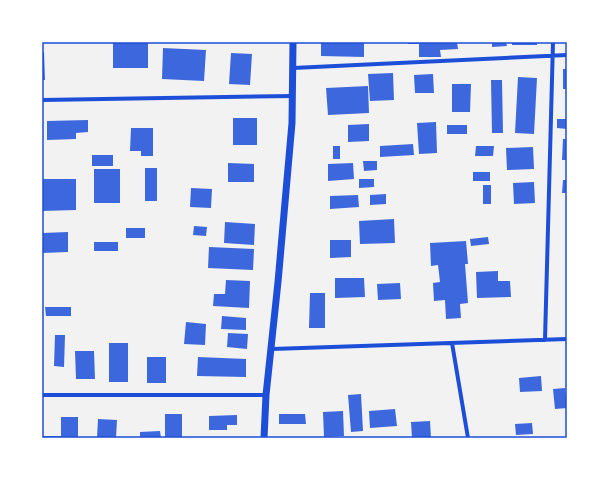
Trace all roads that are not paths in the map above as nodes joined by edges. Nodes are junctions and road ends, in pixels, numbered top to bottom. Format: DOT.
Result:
graph roads {
  1 [pos="293,42"];
  2 [pos="553,42"];
  3 [pos="553,55"];
  4 [pos="567,55"];
  5 [pos="293,68"];
  6 [pos="293,96"];
  7 [pos="42,100"];
  8 [pos="567,339"];
  9 [pos="545,340"];
  10 [pos="452,343"];
  11 [pos="272,349"];
  12 [pos="42,395"];
  13 [pos="266,395"];
  14 [pos="264,438"];
  15 [pos="468,438"];
  1 -- 5 [label="street"];
  2 -- 3 [label="street"];
  3 -- 4 [label="street"];
  3 -- 5 [label="street"];
  3 -- 9 [label="street"];
  5 -- 6 [label="street"];
  6 -- 7 [label="street"];
  6 -- 11 [label="street"];
  8 -- 9 [label="street"];
  9 -- 10 [label="street"];
  10 -- 11 [label="street"];
  10 -- 15 [label="street"];
  11 -- 13 [label="street"];
  12 -- 13 [label="street"];
  13 -- 14 [label="street"];
}
